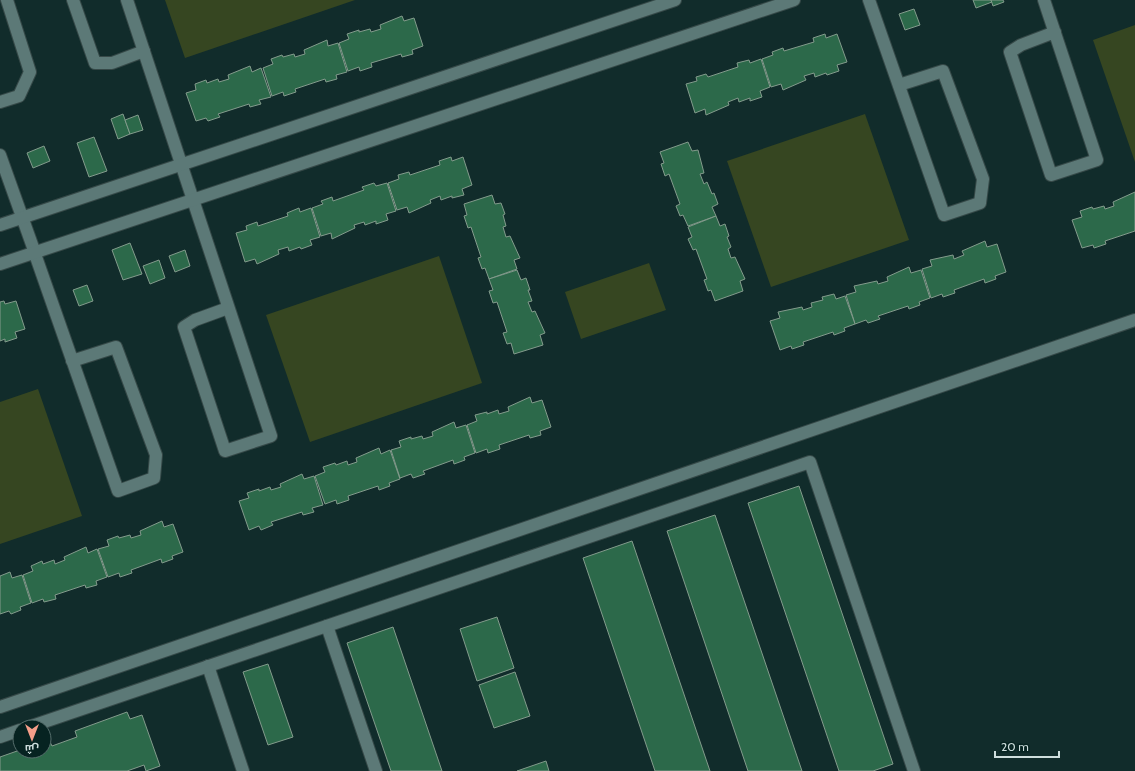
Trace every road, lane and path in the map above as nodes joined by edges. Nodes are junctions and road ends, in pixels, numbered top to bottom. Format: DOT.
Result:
graph roads {
  1 [pos="7,0"];
  2 [pos="73,0"];
  3 [pos="126,0"];
  4 [pos="675,0"];
  5 [pos="794,0"];
  6 [pos="869,0"];
  7 [pos="1044,0"];
  8 [pos="1055,32"];
  9 [pos="144,51"];
  10 [pos="899,85"];
  11 [pos="0,102"];
  12 [pos="0,155"];
  13 [pos="181,164"];
  14 [pos="193,200"];
  15 [pos="22,218"];
  16 [pos="0,225"];
  17 [pos="34,252"];
  18 [pos="0,264"];
  19 [pos="228,308"];
  20 [pos="1135,320"];
  21 [pos="72,361"];
  22 [pos="327,626"];
  23 [pos="208,666"];
  24 [pos="0,707"];
  25 [pos="52,719"];
  26 [pos="12,733"];
  27 [pos="0,737"];
  28 [pos="243,771"];
  29 [pos="376,771"];
  30 [pos="914,771"];
  1 -- 11 [label="lane"];
  2 -- 9 [label="lane"];
  3 -- 9 [label="lane"];
  4 -- 13 [label="lane"];
  5 -- 14 [label="lane"];
  6 -- 10 [label="lane"];
  7 -- 8 [label="lane"];
  8 -- 8 [label="lane"];
  9 -- 13 [label="lane"];
  10 -- 10 [label="lane"];
  12 -- 15 [label="lane"];
  13 -- 14 [label="lane"];
  13 -- 15 [label="lane"];
  14 -- 17 [label="lane"];
  14 -- 19 [label="lane"];
  15 -- 16 [label="lane"];
  15 -- 17 [label="lane"];
  17 -- 18 [label="lane"];
  17 -- 21 [label="lane"];
  19 -- 19 [label="lane"];
  20 -- 24 [label="lane"];
  21 -- 21 [label="lane"];
  22 -- 23 [label="lane"];
  22 -- 29 [label="lane"];
  22 -- 30 [label="lane"];
  23 -- 25 [label="lane"];
  23 -- 28 [label="lane"];
  26 -- 27 [label="lane"];
}
